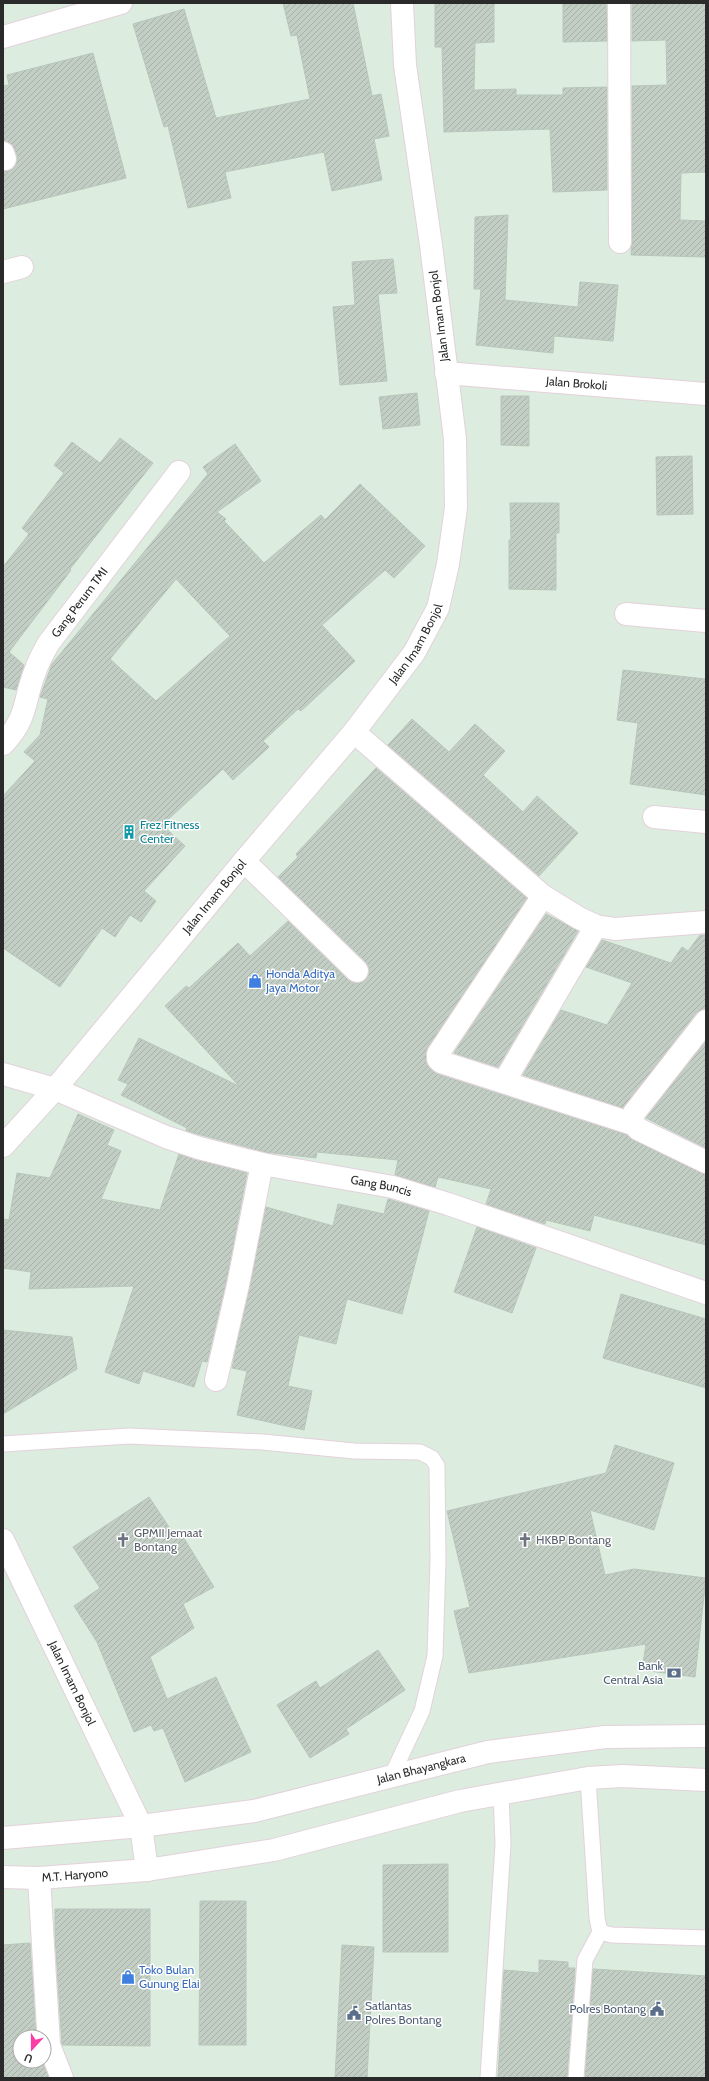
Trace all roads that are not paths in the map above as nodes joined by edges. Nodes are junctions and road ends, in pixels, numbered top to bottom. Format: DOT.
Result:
graph roads {
  1 [pos="121,3"];
  2 [pos="402,3"];
  3 [pos="619,3"];
  4 [pos="3,37"];
  5 [pos="620,242"];
  6 [pos="446,373"];
  7 [pos="706,394"];
  8 [pos="179,472"];
  9 [pos="626,614"];
  10 [pos="706,621"];
  11 [pos="354,732"];
  12 [pos="3,744"];
  13 [pos="654,817"];
  14 [pos="706,822"];
  15 [pos="244,861"];
  16 [pos="543,896"];
  17 [pos="706,922"];
  18 [pos="596,926"];
  19 [pos="357,971"];
  20 [pos="706,1021"];
  21 [pos="3,1074"];
  22 [pos="504,1082"];
  23 [pos="55,1089"];
  24 [pos="634,1124"];
  25 [pos="3,1146"];
  26 [pos="706,1162"];
  27 [pos="262,1164"];
  28 [pos="706,1294"];
  29 [pos="216,1380"];
  30 [pos="3,1444"];
  31 [pos="3,1540"];
  32 [pos="706,1736"];
  33 [pos="392,1775"];
  34 [pos="588,1778"];
  35 [pos="706,1780"];
  36 [pos="501,1794"];
  37 [pos="141,1826"];
  38 [pos="3,1838"];
  39 [pos="147,1870"];
  40 [pos="3,1877"];
  41 [pos="39,1878"];
  42 [pos="600,1932"];
  43 [pos="706,1938"];
  44 [pos="62,2078"];
  45 [pos="488,2078"];
  46 [pos="576,2078"];
  1 -- 4 [label="street"];
  2 -- 6 [label="street, Jalan Imam Bonjol"];
  3 -- 5 [label="street"];
  6 -- 7 [label="street, Jalan Brokoli"];
  6 -- 11 [label="street, Jalan Imam Bonjol"];
  8 -- 12 [label="street, Gang Perum TMI"];
  9 -- 10 [label="street"];
  11 -- 15 [label="street, Jalan Imam Bonjol"];
  11 -- 16 [label="street"];
  13 -- 14 [label="street"];
  15 -- 19 [label="street"];
  15 -- 23 [label="street, Jalan Imam Bonjol"];
  16 -- 18 [label="street"];
  16 -- 22 [label="street"];
  17 -- 18 [label="street"];
  18 -- 22 [label="street"];
  20 -- 24 [label="street"];
  21 -- 23 [label="street, Gang Buncis"];
  22 -- 24 [label="street"];
  23 -- 25 [label="street, Jalan Imam Bonjol"];
  23 -- 27 [label="street, Gang Buncis"];
  24 -- 26 [label="street"];
  27 -- 28 [label="street, Gang Buncis"];
  27 -- 29 [label="street"];
  30 -- 33 [label="lane"];
  31 -- 37 [label="street, Jalan Imam Bonjol"];
  32 -- 33 [label="street, Jalan Bhayangkara"];
  33 -- 37 [label="street, Jalan Bhayangkara"];
  34 -- 35 [label="street"];
  34 -- 36 [label="street"];
  34 -- 42 [label="lane"];
  36 -- 39 [label="street"];
  36 -- 45 [label="lane"];
  37 -- 38 [label="street"];
  37 -- 39 [label="street, Jalan Imam Bonjol"];
  39 -- 41 [label="street, M.T. Haryono"];
  40 -- 41 [label="street, M.T. Haryono"];
  41 -- 44 [label="street"];
  42 -- 43 [label="lane"];
  42 -- 46 [label="lane"];
}
